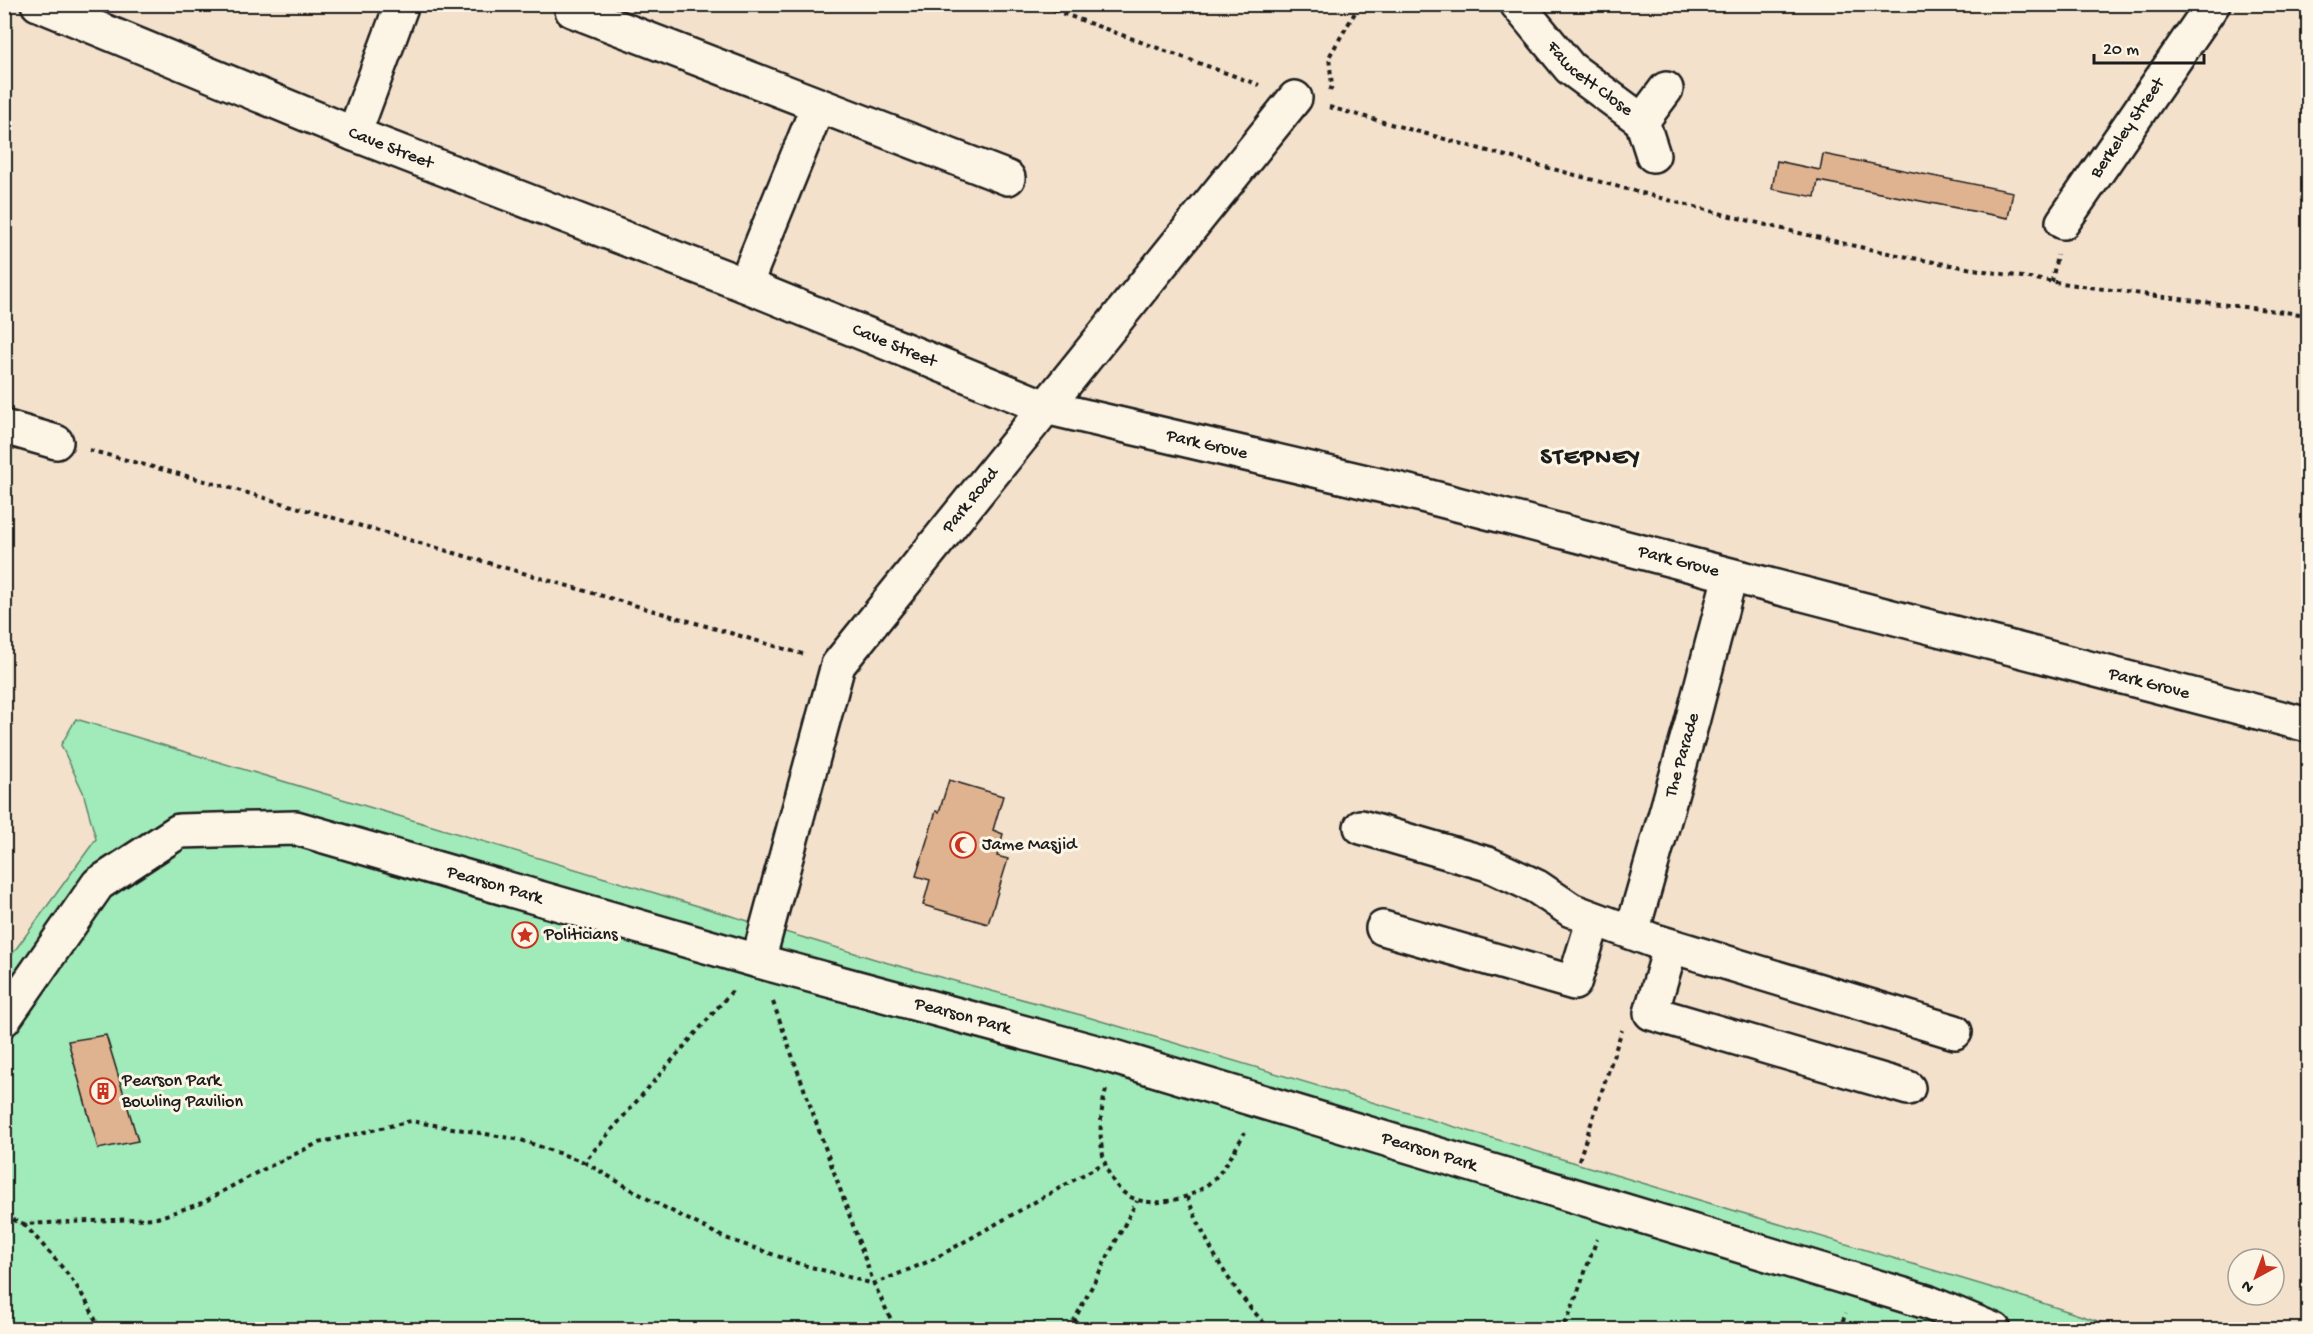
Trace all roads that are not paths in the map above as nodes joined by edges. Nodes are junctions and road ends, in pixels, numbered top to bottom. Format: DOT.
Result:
graph roads {
  1 [pos="38,4"];
  2 [pos="402,4"];
  3 [pos="1517,4"];
  4 [pos="2213,4"];
  5 [pos="572,10"];
  6 [pos="1666,89"];
  7 [pos="1310,102"];
  8 [pos="818,106"];
  9 [pos="1642,122"];
  10 [pos="354,134"];
  11 [pos="1653,155"];
  12 [pos="1008,178"];
  13 [pos="2063,222"];
  14 [pos="745,285"];
  15 [pos="1045,408"];
  16 [pos="4,427"];
  17 [pos="56,442"];
  18 [pos="1730,576"];
  19 [pos="2308,725"];
  20 [pos="1361,827"];
  21 [pos="1583,914"];
  22 [pos="1383,928"];
  23 [pos="1632,932"];
  24 [pos="1683,950"];
  25 [pos="758,961"];
  26 [pos="4,1019"];
  27 [pos="1955,1032"];
  28 [pos="1908,1088"];
  29 [pos="1994,1328"];
  1 -- 10 [label="street, Cave Street"];
  2 -- 10 [label="street"];
  3 -- 9 [label="street, Fawcett Close"];
  4 -- 13 [label="street, Berkeley Street"];
  5 -- 8 [label="street"];
  6 -- 9 [label="street, Fawcett Close"];
  7 -- 15 [label="street, Park Road"];
  8 -- 12 [label="street"];
  8 -- 14 [label="street"];
  9 -- 11 [label="street, Fawcett Close"];
  10 -- 14 [label="street, Cave Street"];
  14 -- 15 [label="street, Cave Street"];
  15 -- 18 [label="street, Park Grove"];
  15 -- 25 [label="street, Park Road"];
  16 -- 17 [label="street"];
  18 -- 19 [label="street, Park Grove"];
  18 -- 23 [label="street, The Parade"];
  20 -- 21 [label="street"];
  21 -- 22 [label="street"];
  21 -- 23 [label="street"];
  23 -- 24 [label="street"];
  24 -- 27 [label="street"];
  24 -- 28 [label="street"];
  25 -- 26 [label="street, Pearson Park"];
  25 -- 29 [label="street, Pearson Park"];
}
